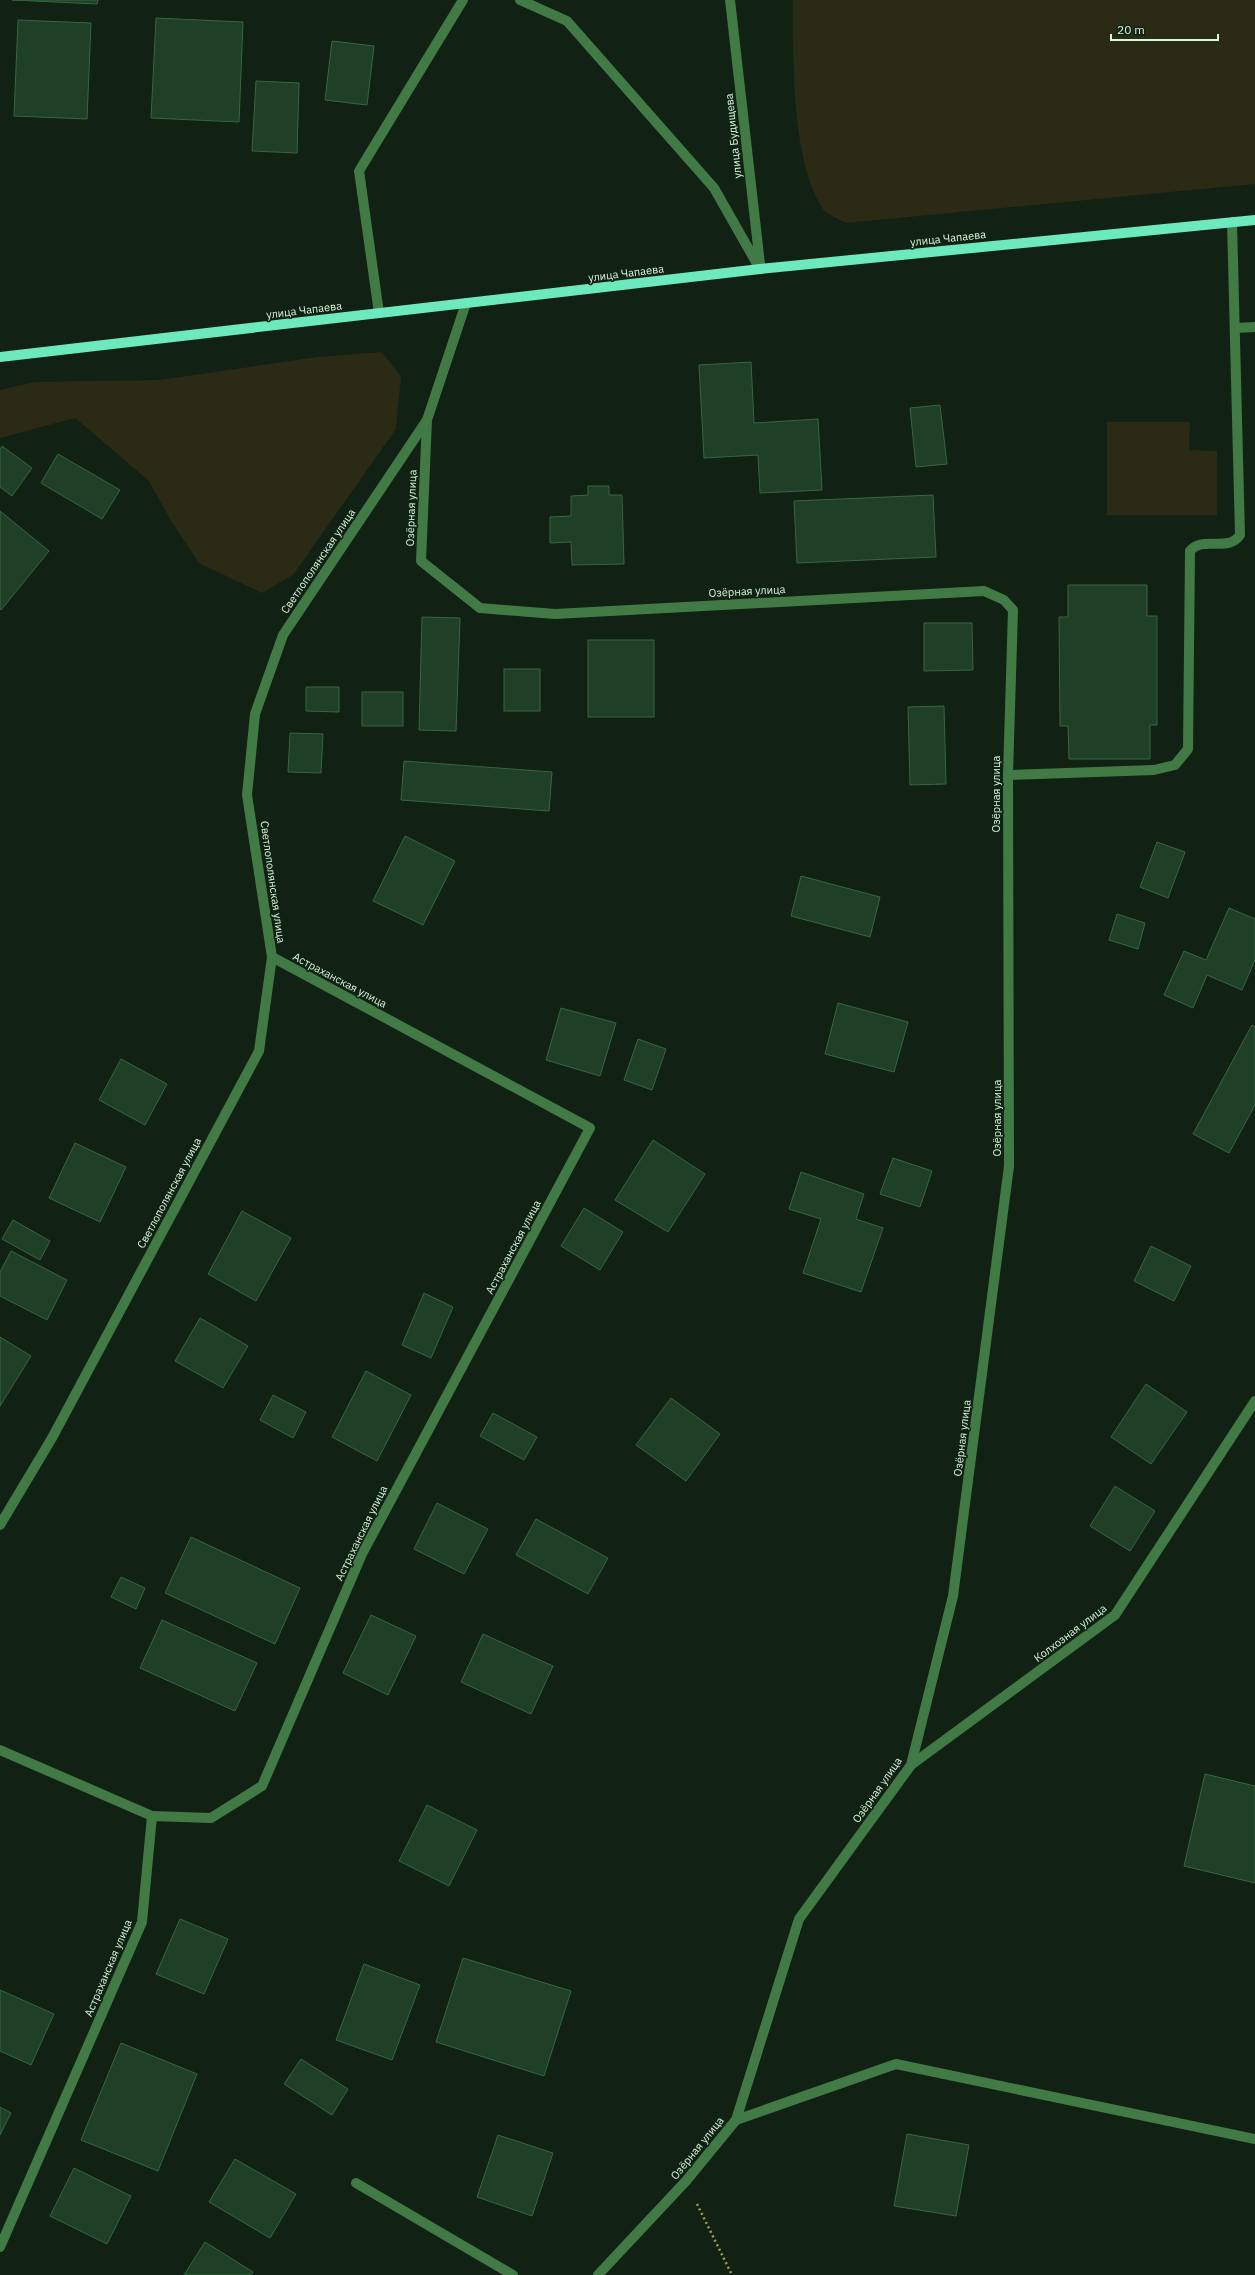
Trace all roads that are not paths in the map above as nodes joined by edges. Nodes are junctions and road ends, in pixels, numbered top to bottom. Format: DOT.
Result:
graph roads {
  1 [pos="464,0"];
  2 [pos="520,0"];
  3 [pos="730,0"];
  4 [pos="1255,220"];
  5 [pos="1232,222"];
  6 [pos="760,269"];
  7 [pos="466,303"];
  8 [pos="378,314"];
  9 [pos="1255,327"];
  10 [pos="1235,328"];
  11 [pos="0,357"];
  12 [pos="427,420"];
  13 [pos="1008,775"];
  14 [pos="272,958"];
  15 [pos="1255,1401"];
  16 [pos="0,1525"];
  17 [pos="0,1750"];
  18 [pos="912,1765"];
  19 [pos="152,1816"];
  20 [pos="736,2120"];
  21 [pos="1255,2139"];
  22 [pos="356,2183"];
  23 [pos="0,2247"];
  24 [pos="513,2275"];
  25 [pos="598,2275"];
  1 -- 8 [label="street"];
  2 -- 6 [label="street"];
  3 -- 6 [label="street, улица Будищева"];
  4 -- 5 [label="main road, улица Чапаева"];
  5 -- 6 [label="main road, улица Чапаева"];
  5 -- 10 [label="street"];
  6 -- 7 [label="main road, улица Чапаева"];
  7 -- 8 [label="main road, улица Чапаева"];
  7 -- 12 [label="street, Светлополянская улица"];
  8 -- 11 [label="main road, улица Чапаева"];
  9 -- 10 [label="street"];
  10 -- 13 [label="street"];
  12 -- 13 [label="street, Озёрная улица"];
  12 -- 14 [label="street, Светлополянская улица"];
  13 -- 18 [label="street, Озёрная улица"];
  14 -- 16 [label="street, Светлополянская улица"];
  14 -- 19 [label="street, Астраханская улица"];
  15 -- 18 [label="street, Колхозная улица"];
  17 -- 19 [label="street"];
  18 -- 20 [label="street, Озёрная улица"];
  19 -- 23 [label="street, Астраханская улица"];
  20 -- 21 [label="street"];
  20 -- 25 [label="street, Озёрная улица"];
  22 -- 24 [label="street"];
}
